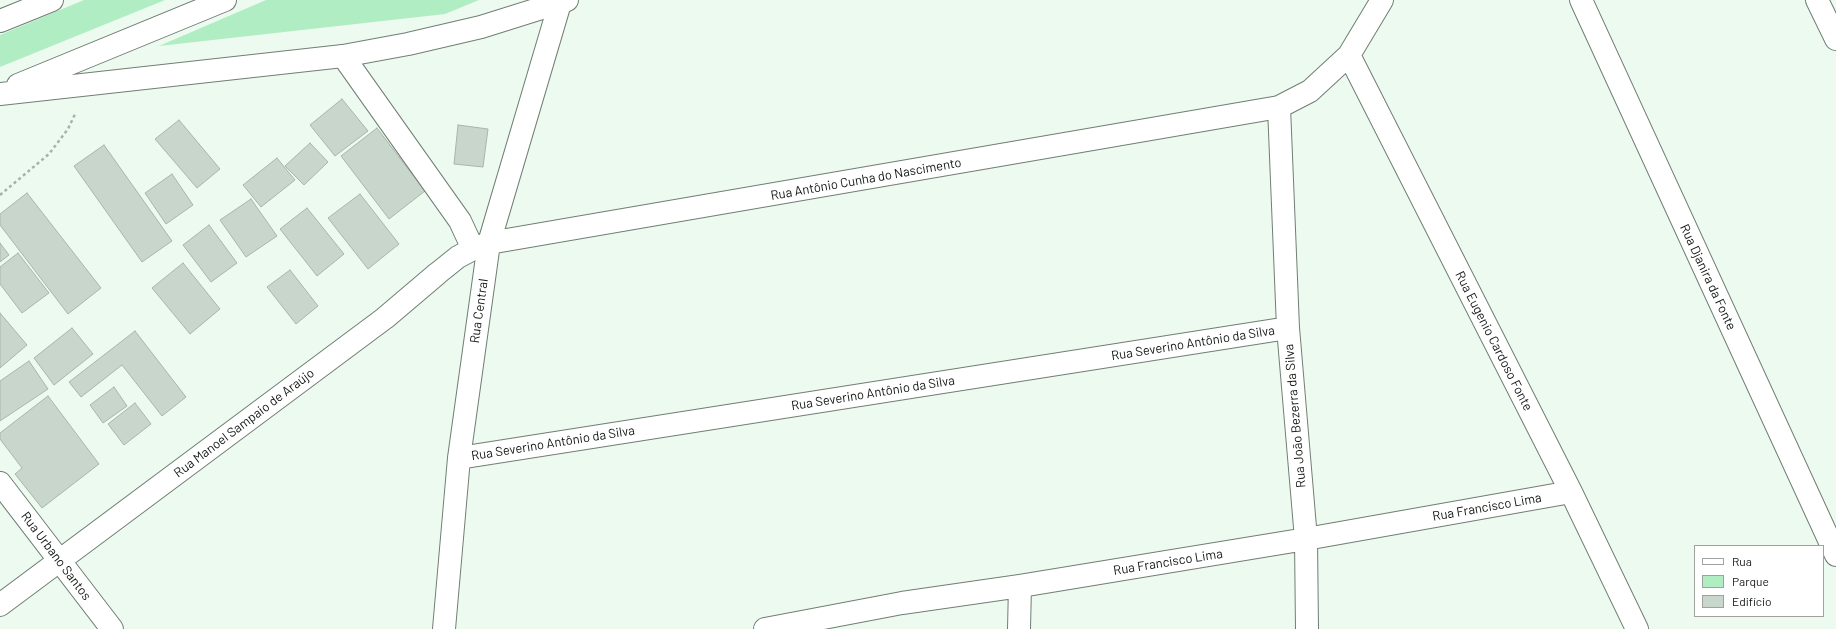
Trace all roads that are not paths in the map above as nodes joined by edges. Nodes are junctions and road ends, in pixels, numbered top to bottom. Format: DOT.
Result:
graph roads {
  1 [pos="52,0"];
  2 [pos="225,0"];
  3 [pos="1382,0"];
  4 [pos="1580,0"];
  5 [pos="1817,0"];
  6 [pos="564,1"];
  7 [pos="0,21"];
  8 [pos="1836,39"];
  9 [pos="1349,55"];
  10 [pos="343,56"];
  11 [pos="0,94"];
  12 [pos="1279,107"];
  13 [pos="481,246"];
  14 [pos="1288,328"];
  15 [pos="459,458"];
  16 [pos="0,483"];
  17 [pos="1571,492"];
  18 [pos="1306,539"];
  19 [pos="1836,555"];
  20 [pos="59,561"];
  21 [pos="1020,586"];
  22 [pos="0,605"];
  23 [pos="112,629"];
  24 [pos="444,629"];
  25 [pos="765,629"];
  26 [pos="1019,629"];
  27 [pos="1307,629"];
  28 [pos="1637,629"];
  1 -- 7 [label="main road"];
  2 -- 11 [label="main road"];
  3 -- 9 [label="main road, Rua Antônio Cunha do Nascimento"];
  4 -- 19 [label="main road, Rua Djanira da Fonte"];
  5 -- 8 [label="main road"];
  6 -- 10 [label="main road"];
  6 -- 13 [label="main road, Rua Central"];
  9 -- 12 [label="main road, Rua Antônio Cunha do Nascimento"];
  9 -- 17 [label="main road, Rua Eugenio Cardoso Fonte"];
  10 -- 11 [label="main road"];
  10 -- 13 [label="main road"];
  12 -- 13 [label="main road, Rua Antônio Cunha do Nascimento"];
  12 -- 14 [label="main road, Rua João Bezerra da Silva"];
  13 -- 15 [label="main road, Rua Central"];
  13 -- 20 [label="main road, Rua Manoel Sampaio de Araújo"];
  14 -- 15 [label="main road, Rua Severino Antônio da Silva"];
  14 -- 18 [label="main road, Rua João Bezerra da Silva"];
  15 -- 24 [label="main road, Rua Central"];
  16 -- 20 [label="main road, Rua Urbano Santos"];
  17 -- 18 [label="main road, Rua Francisco Lima"];
  17 -- 28 [label="main road, Rua Eugenio Cardoso Fonte"];
  18 -- 21 [label="main road, Rua Francisco Lima"];
  18 -- 27 [label="main road, Rua João Bezerra da Silva"];
  20 -- 22 [label="main road, Rua Manoel Sampaio de Araújo"];
  20 -- 23 [label="main road, Rua Urbano Santos"];
  21 -- 25 [label="main road, Rua Francisco Lima"];
  21 -- 26 [label="main road"];
}
